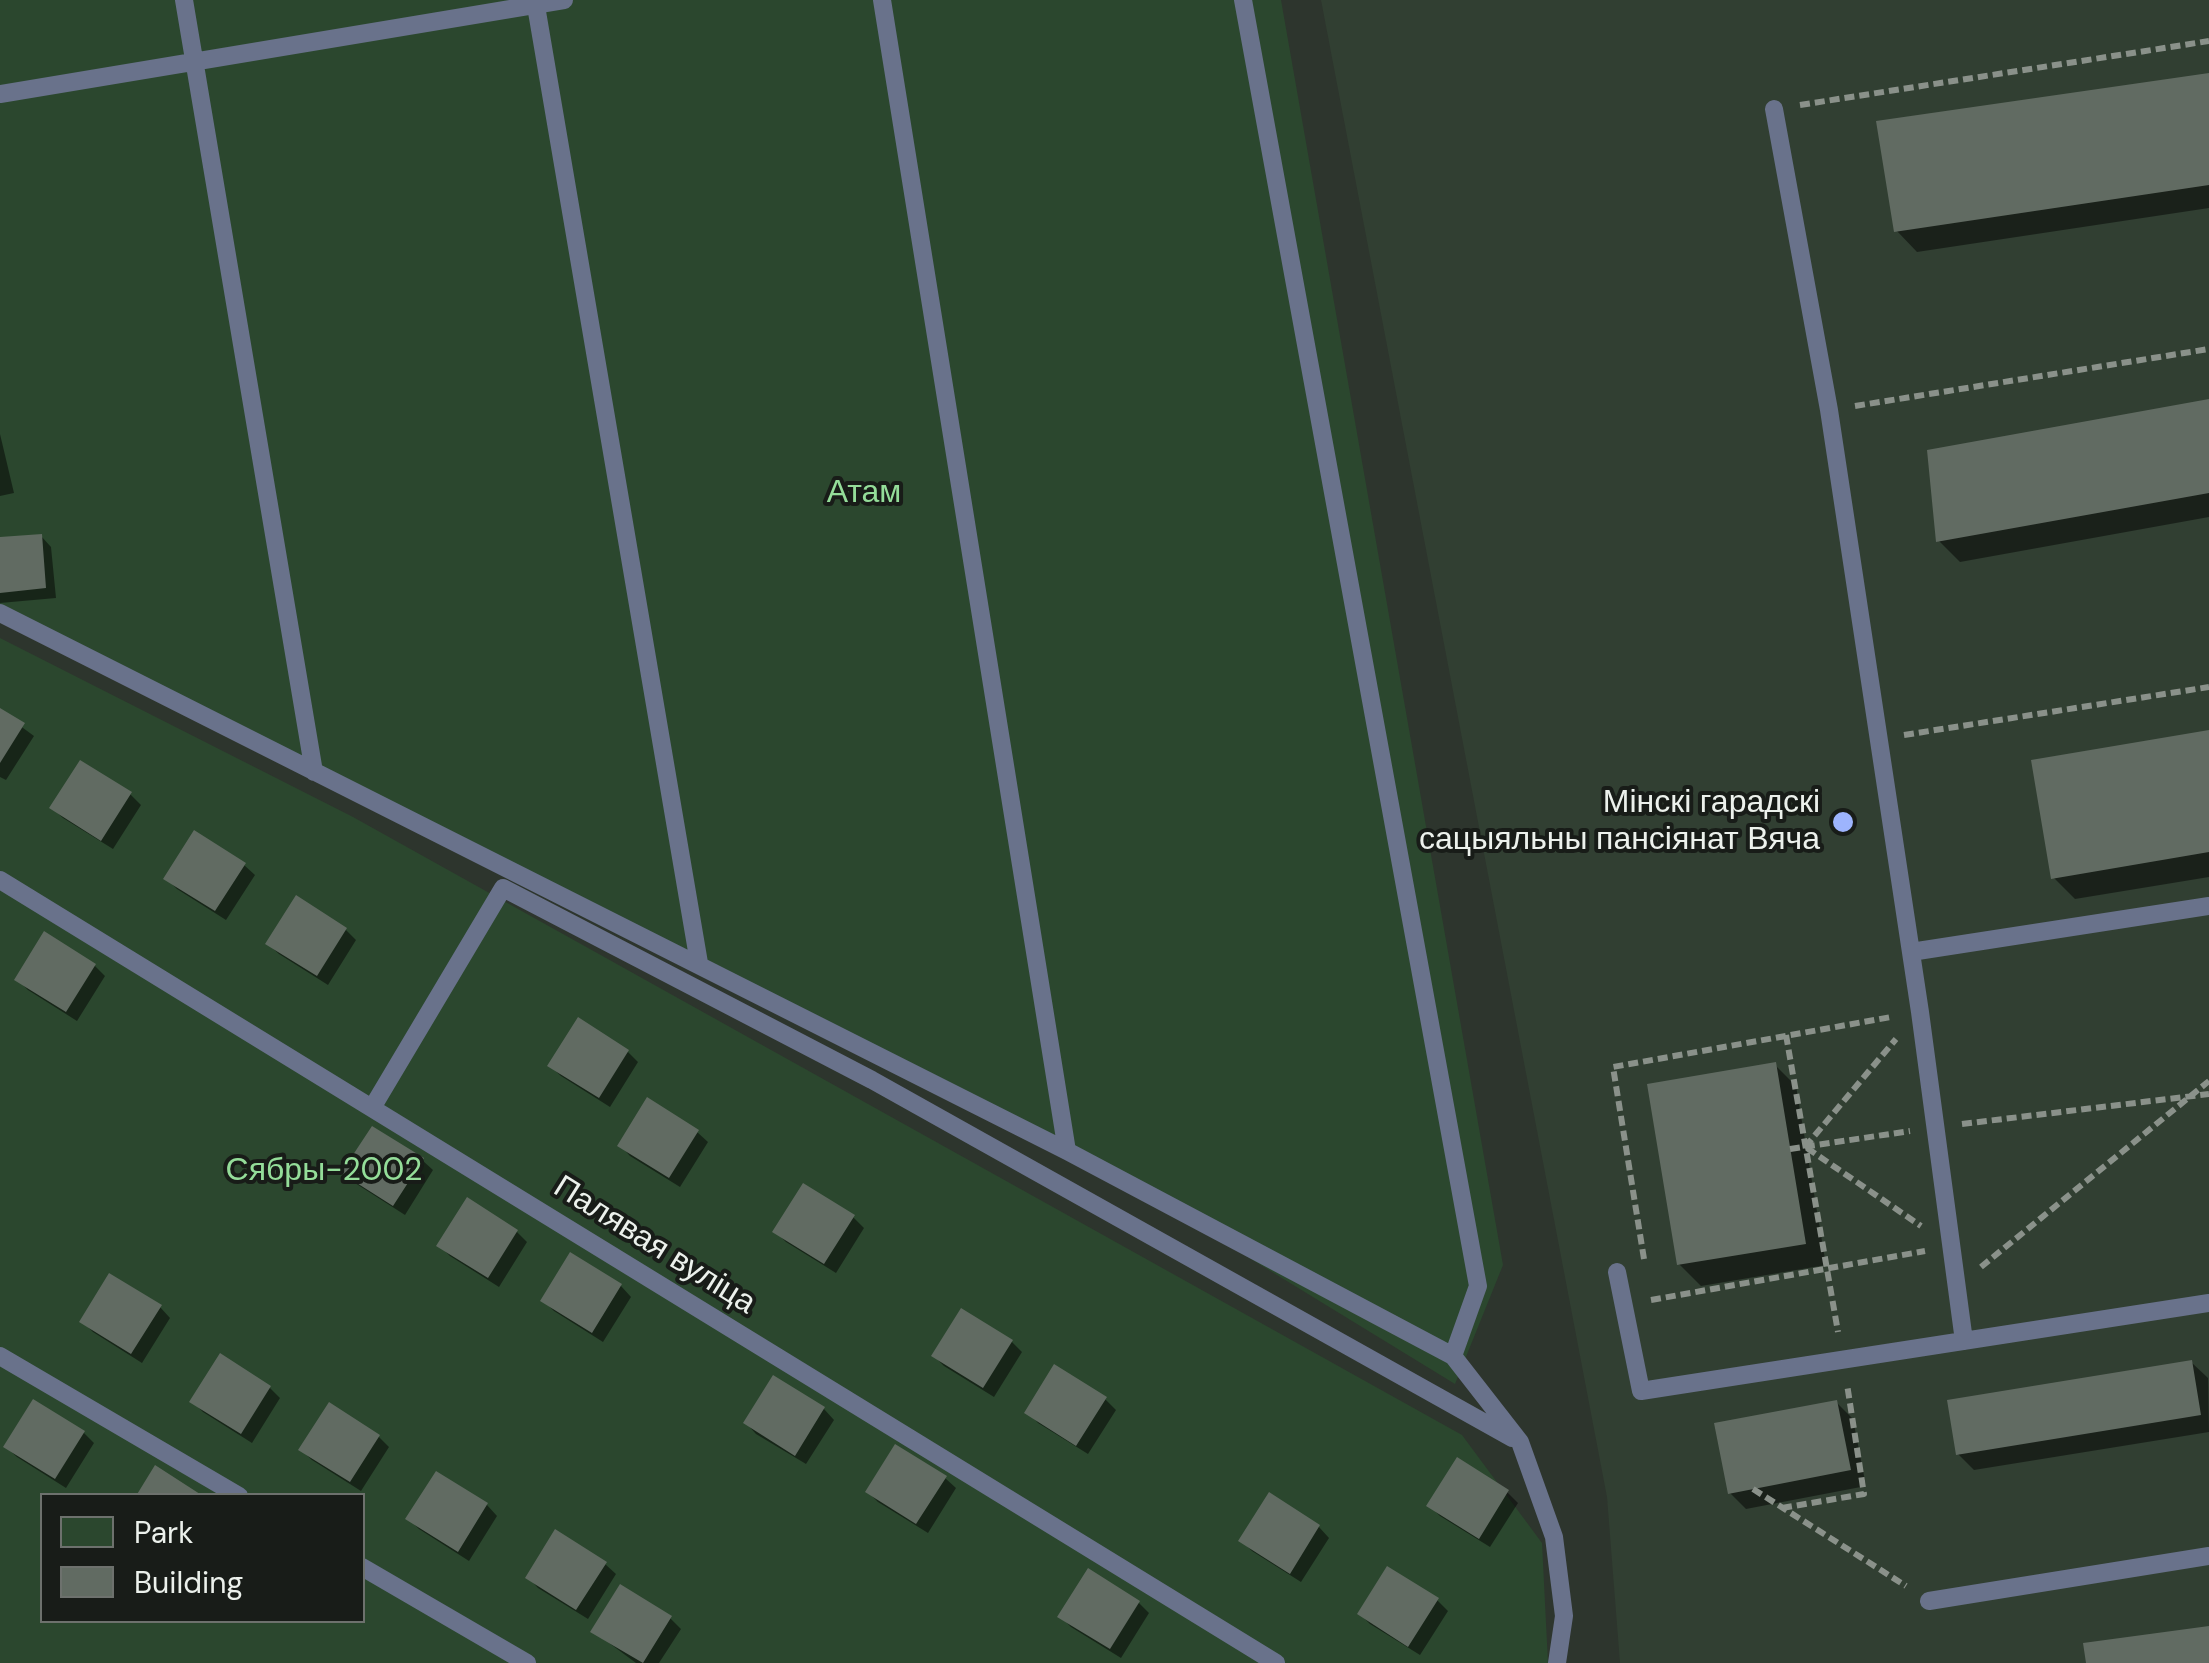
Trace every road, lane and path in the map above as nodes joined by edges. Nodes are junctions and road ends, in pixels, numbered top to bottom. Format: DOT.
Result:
graph roads {
  1 [pos="184,0"];
  2 [pos="564,0"];
  3 [pos="882,0"];
  4 [pos="1244,0"];
  5 [pos="536,2"];
  6 [pos="2209,41"];
  7 [pos="194,61"];
  8 [pos="0,94"];
  9 [pos="1774,109"];
  10 [pos="2209,349"];
  11 [pos="1829,410"];
  12 [pos="0,613"];
  13 [pos="2209,687"];
  14 [pos="1878,739"];
  15 [pos="314,772"];
  16 [pos="0,880"];
  17 [pos="2209,906"];
  18 [pos="1911,952"];
  19 [pos="699,963"];
  20 [pos="1920,1012"];
  21 [pos="1786,1035"];
  22 [pos="2209,1081"];
  23 [pos="2192,1094"];
  24 [pos="2209,1094"];
  25 [pos="372,1108"];
  26 [pos="1935,1127"];
  27 [pos="1806,1147"];
  28 [pos="1790,1149"];
  29 [pos="1067,1151"];
  30 [pos="1950,1246"];
  31 [pos="1644,1261"];
  32 [pos="1827,1268"];
  33 [pos="1616,1272"];
  34 [pos="1956,1287"];
  35 [pos="2209,1303"];
  36 [pos="1622,1305"];
  37 [pos="1964,1341"];
  38 [pos="0,1356"];
  39 [pos="1453,1356"];
  40 [pos="1843,1360"];
  41 [pos="1520,1442"];
  42 [pos="1754,1489"];
  43 [pos="234,1493"];
  44 [pos="1782,1508"];
  45 [pos="2209,1556"];
  46 [pos="365,1569"];
  47 [pos="1928,1600"];
  48 [pos="527,1663"];
  49 [pos="1276,1663"];
  50 [pos="1557,1663"];
  1 -- 7 [label="lane"];
  2 -- 5 [label="lane"];
  3 -- 29 [label="lane"];
  4 -- 39 [label="lane"];
  5 -- 7 [label="lane"];
  5 -- 19 [label="lane"];
  6 -- 9 [label="path"];
  7 -- 8 [label="lane"];
  7 -- 15 [label="lane"];
  9 -- 11 [label="lane"];
  10 -- 11 [label="path"];
  11 -- 14 [label="lane"];
  12 -- 15 [label="lane"];
  13 -- 14 [label="path"];
  14 -- 18 [label="lane"];
  15 -- 19 [label="lane"];
  16 -- 25 [label="lane, Палявая вуліца"];
  17 -- 18 [label="lane"];
  18 -- 20 [label="lane"];
  19 -- 29 [label="lane"];
  20 -- 21 [label="path"];
  20 -- 26 [label="lane"];
  20 -- 27 [label="path"];
  21 -- 27 [label="path"];
  21 -- 31 [label="path"];
  22 -- 23 [label="path"];
  23 -- 24 [label="path"];
  23 -- 26 [label="path"];
  23 -- 34 [label="path"];
  25 -- 41 [label="lane"];
  25 -- 49 [label="lane, Палявая вуліца"];
  26 -- 27 [label="path"];
  26 -- 30 [label="lane"];
  27 -- 28 [label="path"];
  27 -- 30 [label="path"];
  27 -- 32 [label="path"];
  29 -- 39 [label="lane"];
  30 -- 32 [label="path"];
  30 -- 34 [label="lane"];
  32 -- 36 [label="path"];
  32 -- 40 [label="path"];
  33 -- 36 [label="lane"];
  34 -- 37 [label="lane"];
  35 -- 37 [label="lane"];
  36 -- 40 [label="lane"];
  37 -- 40 [label="lane"];
  38 -- 43 [label="lane"];
  39 -- 41 [label="lane"];
  40 -- 44 [label="path"];
  41 -- 50 [label="lane"];
  42 -- 44 [label="path"];
  44 -- 47 [label="path"];
  45 -- 47 [label="lane"];
  46 -- 48 [label="lane"];
}
